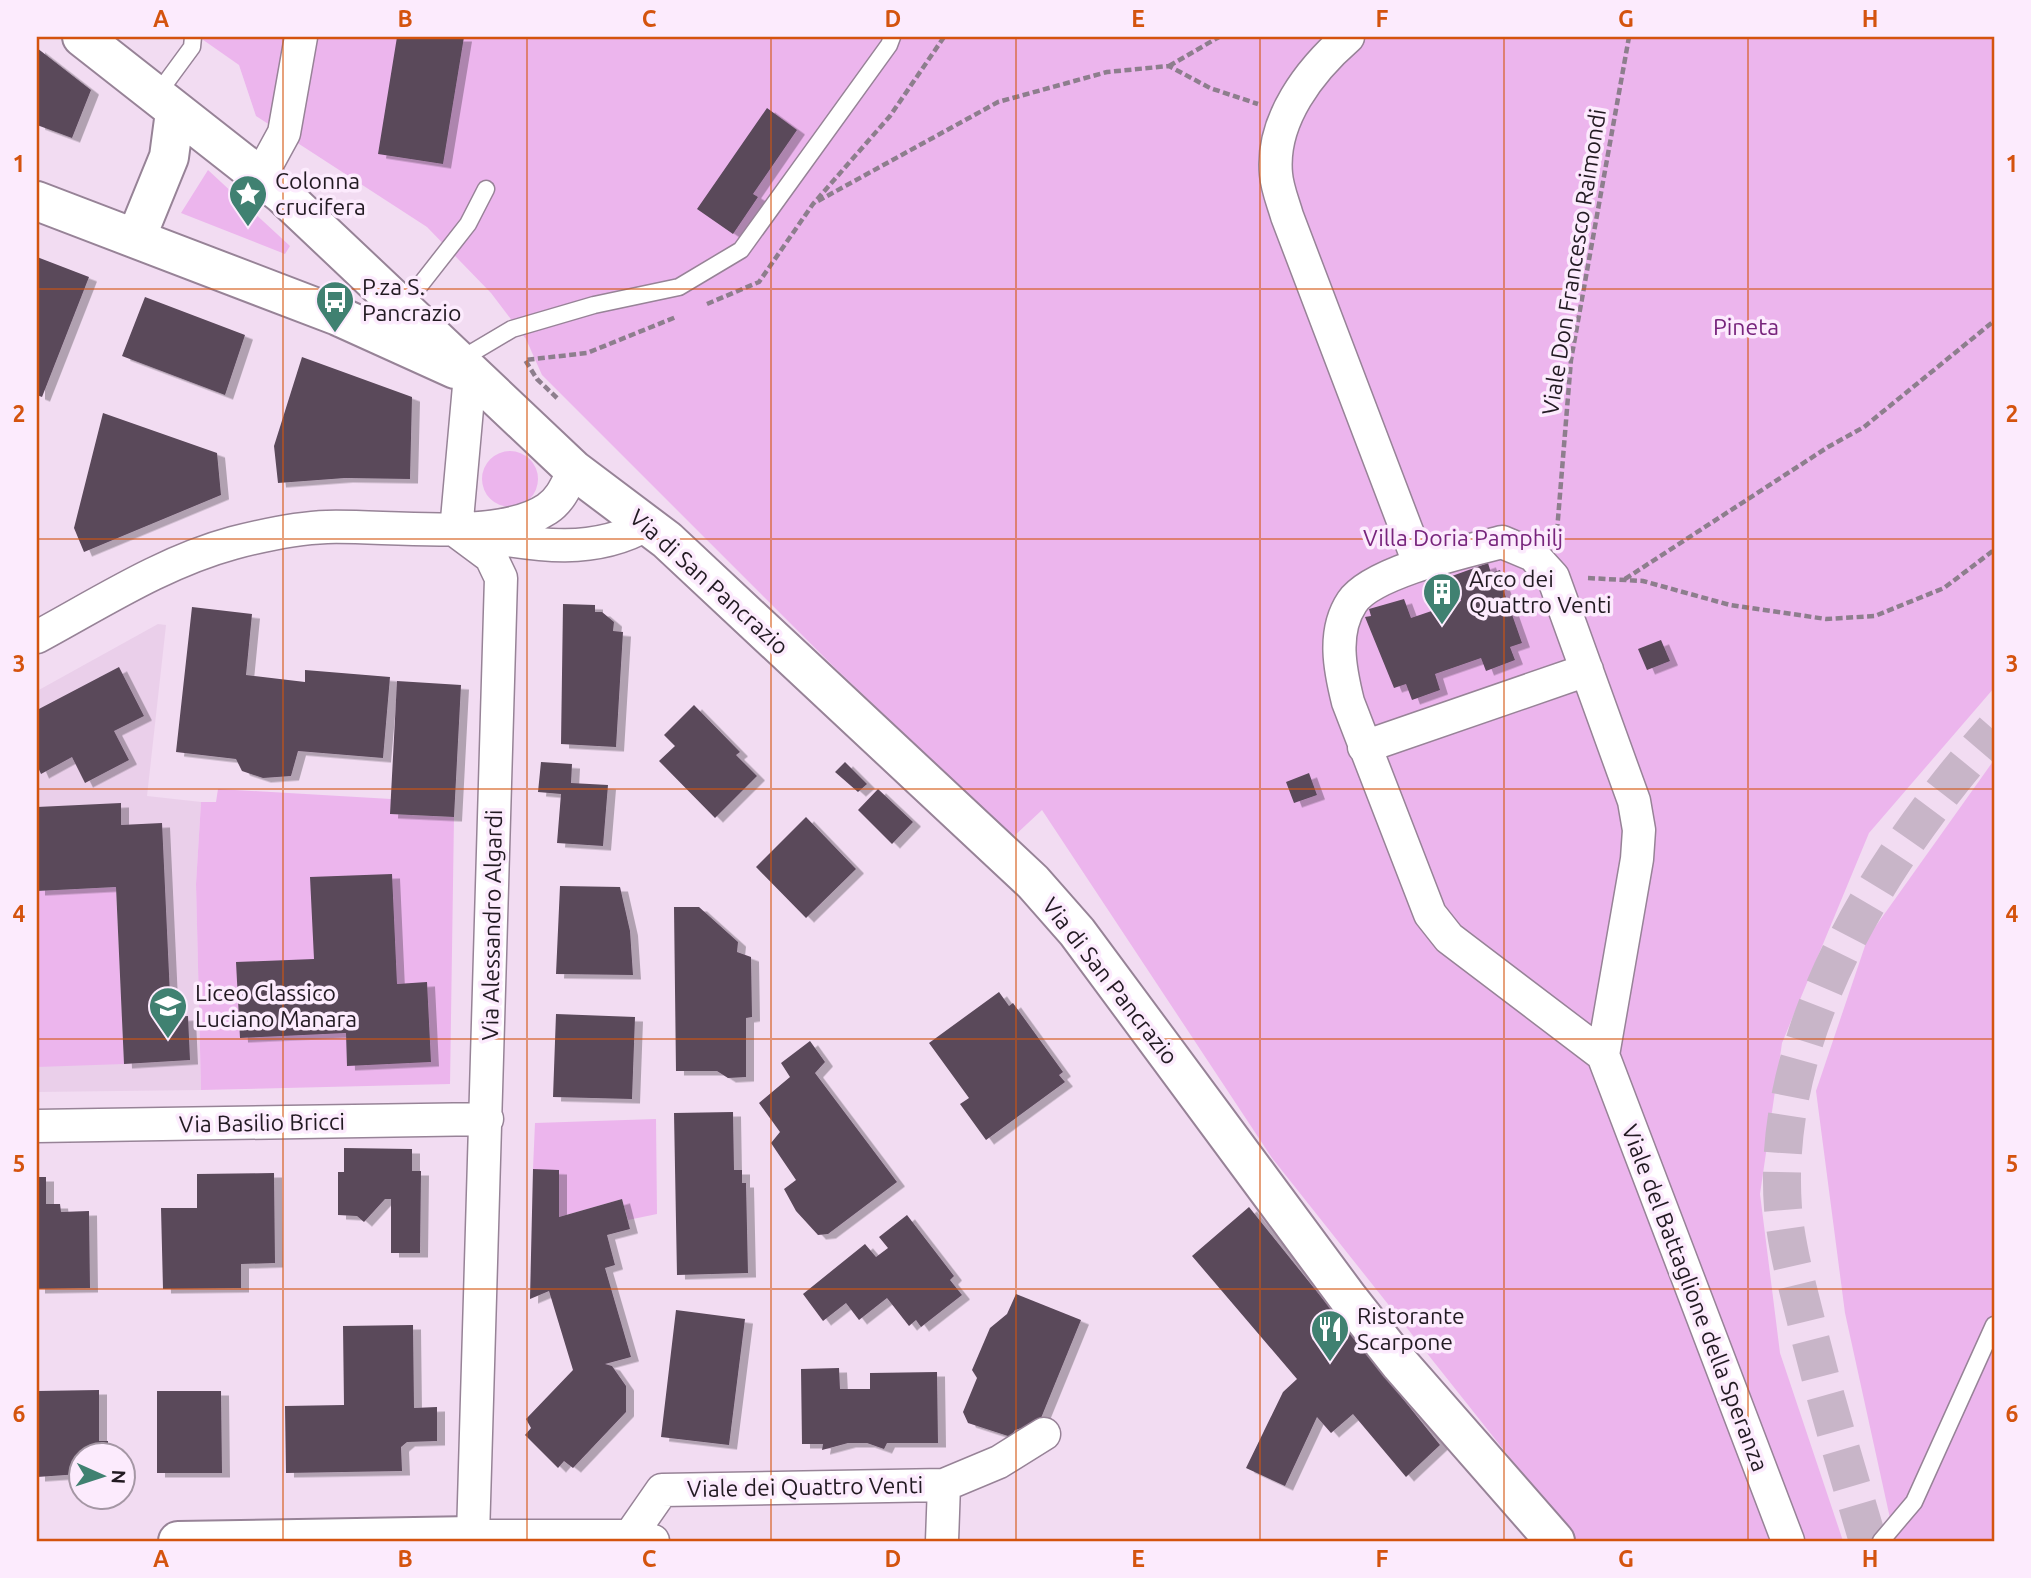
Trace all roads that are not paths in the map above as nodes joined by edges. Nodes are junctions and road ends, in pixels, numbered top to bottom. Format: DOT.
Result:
graph roads {
  1 [pos="82,37"];
  2 [pos="193,37"];
  3 [pos="301,37"];
  4 [pos="891,37"];
  5 [pos="1348,37"];
  6 [pos="166,104"];
  7 [pos="260,177"];
  8 [pos="486,189"];
  9 [pos="37,201"];
  10 [pos="136,238"];
  11 [pos="403,307"];
  12 [pos="464,368"];
  13 [pos="574,470"];
  14 [pos="648,524"];
  15 [pos="456,531"];
  16 [pos="1419,563"];
  17 [pos="37,637"];
  18 [pos="1587,670"];
  19 [pos="1364,747"];
  20 [pos="1602,1055"];
  21 [pos="487,1119"];
  22 [pos="37,1126"];
  23 [pos="1994,1325"];
  24 [pos="1044,1434"];
  25 [pos="944,1485"];
  26 [pos="473,1538"];
  27 [pos="641,1539"];
  28 [pos="178,1541"];
  29 [pos="942,1541"];
  30 [pos="1555,1541"];
  31 [pos="1788,1541"];
  32 [pos="1881,1541"];
  1 -- 6 [label="street, Via di San Pancrazio"];
  2 -- 6 [label="lane"];
  3 -- 7 [label="street"];
  4 -- 12 [label="lane"];
  5 -- 16 [label="street"];
  6 -- 7 [label="street, Via di San Pancrazio"];
  6 -- 10 [label="street"];
  7 -- 11 [label="street, Via di San Pancrazio"];
  8 -- 11 [label="lane"];
  9 -- 10 [label="street"];
  10 -- 12 [label="street"];
  11 -- 12 [label="street, Via di San Pancrazio"];
  12 -- 13 [label="street, Via di San Pancrazio"];
  12 -- 15 [label="street"];
  13 -- 14 [label="street, Via di San Pancrazio"];
  13 -- 15 [label="street"];
  14 -- 15 [label="street"];
  14 -- 30 [label="street, Via di San Pancrazio"];
  15 -- 17 [label="street"];
  15 -- 21 [label="street, Via Alessandro Algardi"];
  16 -- 18 [label="street"];
  16 -- 19 [label="street"];
  18 -- 19 [label="street"];
  18 -- 20 [label="street"];
  19 -- 20 [label="street"];
  20 -- 31 [label="street, Viale del Battaglione della Speranza"];
  21 -- 22 [label="street, Via Basilio Bricci"];
  21 -- 26 [label="street, Via Alessandro Algardi"];
  23 -- 32 [label="lane"];
  24 -- 25 [label="street, Viale dei Quattro Venti"];
  25 -- 27 [label="street, Viale dei Quattro Venti"];
  25 -- 29 [label="street, Viale dei Quattro Venti"];
  26 -- 27 [label="street"];
  26 -- 28 [label="street"];
}
